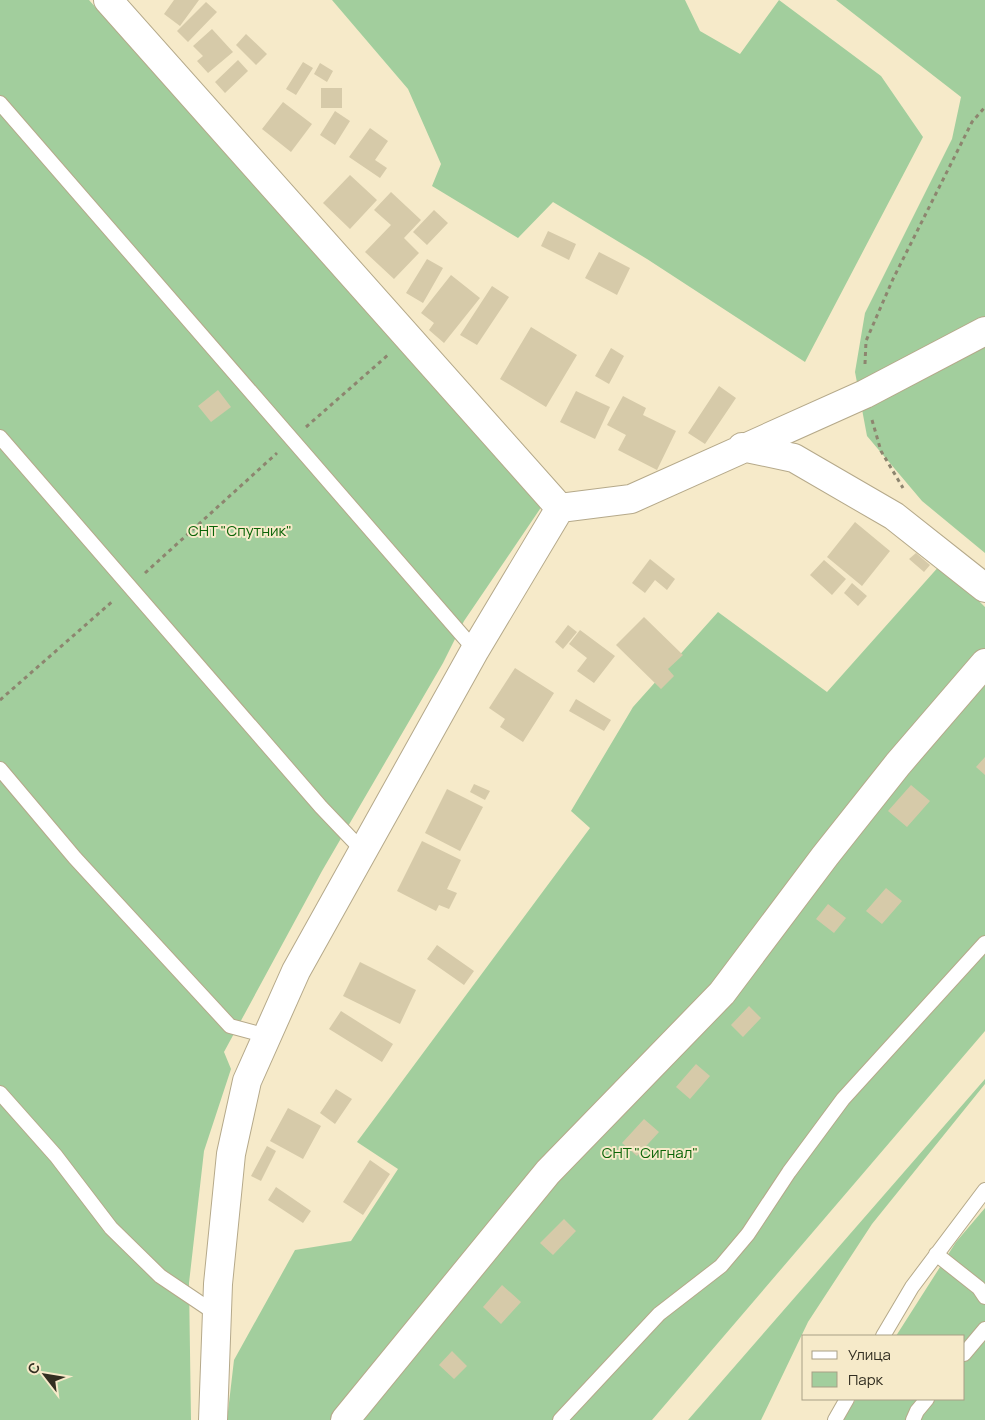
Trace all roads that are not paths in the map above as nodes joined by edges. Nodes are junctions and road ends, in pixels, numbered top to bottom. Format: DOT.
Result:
graph roads {
  1 [pos="108,0"];
  2 [pos="0,103"];
  3 [pos="985,331"];
  4 [pos="0,437"];
  5 [pos="742,447"];
  6 [pos="560,508"];
  7 [pos="985,588"];
  8 [pos="475,650"];
  9 [pos="985,663"];
  10 [pos="0,769"];
  11 [pos="363,851"];
  12 [pos="985,943"];
  13 [pos="267,1036"];
  14 [pos="0,1093"];
  15 [pos="985,1190"];
  16 [pos="936,1254"];
  17 [pos="985,1297"];
  18 [pos="219,1315"];
  19 [pos="985,1328"];
  20 [pos="884,1335"];
  21 [pos="965,1353"];
  22 [pos="846,1400"];
  23 [pos="925,1400"];
  24 [pos="213,1420"];
  25 [pos="345,1420"];
  26 [pos="560,1420"];
  27 [pos="835,1420"];
  28 [pos="913,1420"];
  1 -- 6 [label="street"];
  2 -- 8 [label="lane"];
  3 -- 5 [label="street"];
  4 -- 11 [label="lane"];
  5 -- 6 [label="street"];
  5 -- 7 [label="street"];
  6 -- 8 [label="street"];
  8 -- 11 [label="street"];
  9 -- 25 [label="street"];
  10 -- 13 [label="lane"];
  11 -- 13 [label="street"];
  12 -- 26 [label="lane"];
  13 -- 18 [label="street"];
  14 -- 18 [label="lane"];
  15 -- 16 [label="lane"];
  16 -- 17 [label="lane"];
  16 -- 20 [label="lane"];
  18 -- 24 [label="street"];
  19 -- 21 [label="lane"];
  22 -- 27 [label="lane"];
  23 -- 28 [label="lane"];
}
